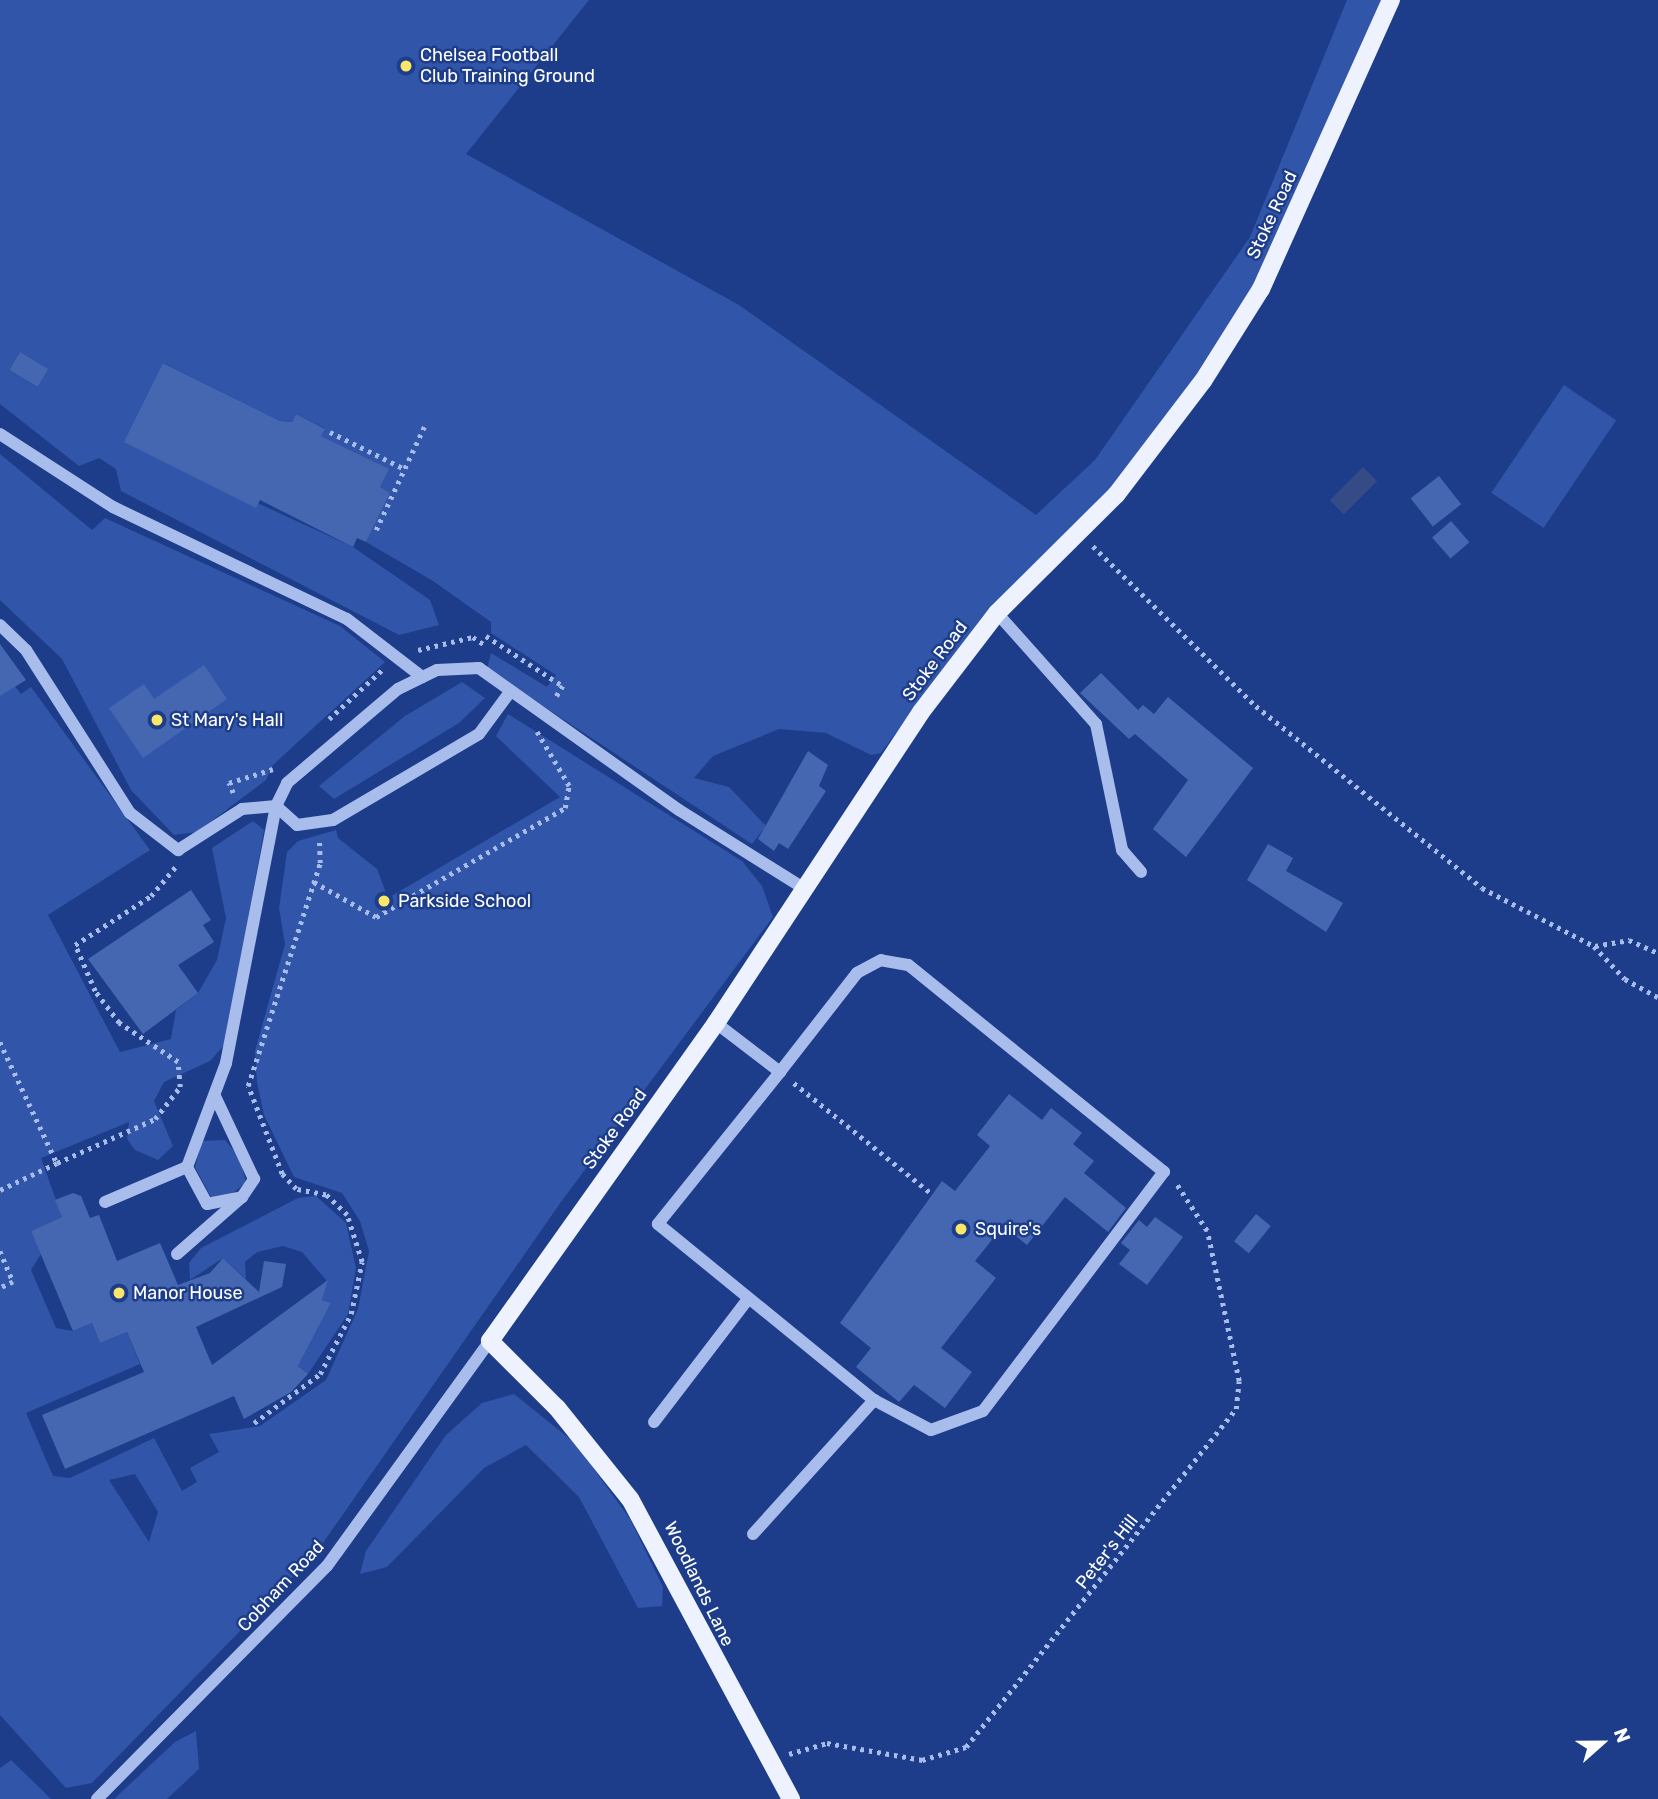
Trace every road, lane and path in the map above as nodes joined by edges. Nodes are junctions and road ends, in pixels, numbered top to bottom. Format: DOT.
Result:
graph roads {
  1 [pos="1391,0"];
  2 [pos="425,425"];
  3 [pos="330,432"];
  4 [pos="0,434"];
  5 [pos="405,469"];
  6 [pos="376,530"];
  7 [pos="1080,533"];
  8 [pos="997,614"];
  9 [pos="0,625"];
  10 [pos="486,636"];
  11 [pos="422,677"];
  12 [pos="510,692"];
  13 [pos="546,714"];
  14 [pos="287,783"];
  15 [pos="276,806"];
  16 [pos="242,809"];
  17 [pos="318,824"];
  18 [pos="178,850"];
  19 [pos="1141,872"];
  20 [pos="314,882"];
  21 [pos="805,889"];
  22 [pos="1594,946"];
  23 [pos="1658,953"];
  24 [pos="1658,997"];
  25 [pos="716,1023"];
  26 [pos="0,1042"];
  27 [pos="780,1072"];
  28 [pos="215,1096"];
  29 [pos="57,1163"];
  30 [pos="187,1167"];
  31 [pos="1164,1172"];
  32 [pos="0,1190"];
  33 [pos="932,1194"];
  34 [pos="242,1198"];
  35 [pos="105,1202"];
  36 [pos="0,1251"];
  37 [pos="177,1254"];
  38 [pos="0,1288"];
  39 [pos="748,1299"];
  40 [pos="490,1341"];
  41 [pos="874,1400"];
  42 [pos="654,1422"];
  43 [pos="254,1423"];
  44 [pos="752,1534"];
  45 [pos="767,1761"];
  46 [pos="97,1799"];
  47 [pos="791,1799"];
  1 -- 7 [label="main road, Stoke Road"];
  2 -- 5 [label="path"];
  3 -- 5 [label="path"];
  4 -- 11 [label="street"];
  5 -- 6 [label="path"];
  7 -- 8 [label="main road, Stoke Road"];
  7 -- 22 [label="path"];
  8 -- 19 [label="street"];
  8 -- 21 [label="main road, Stoke Road"];
  9 -- 18 [label="street"];
  10 -- 13 [label="path"];
  11 -- 12 [label="street"];
  11 -- 14 [label="street"];
  12 -- 13 [label="street"];
  12 -- 17 [label="street"];
  13 -- 20 [label="path"];
  13 -- 21 [label="street"];
  14 -- 15 [label="street"];
  14 -- 16 [label="path"];
  15 -- 16 [label="street"];
  15 -- 17 [label="street"];
  15 -- 28 [label="street"];
  16 -- 18 [label="street"];
  17 -- 20 [label="path"];
  18 -- 29 [label="path"];
  20 -- 43 [label="path"];
  21 -- 25 [label="main road, Stoke Road"];
  22 -- 23 [label="path"];
  22 -- 24 [label="path"];
  25 -- 27 [label="street"];
  25 -- 40 [label="main road, Stoke Road"];
  26 -- 29 [label="path"];
  27 -- 31 [label="street"];
  27 -- 33 [label="path"];
  27 -- 39 [label="street"];
  28 -- 30 [label="street"];
  28 -- 34 [label="street"];
  29 -- 32 [label="path"];
  30 -- 34 [label="street"];
  30 -- 35 [label="street"];
  31 -- 41 [label="street"];
  31 -- 45 [label="path, Peter's Hill"];
  34 -- 37 [label="street"];
  36 -- 38 [label="path"];
  39 -- 41 [label="street"];
  39 -- 42 [label="street"];
  40 -- 45 [label="main road, Woodlands Lane"];
  40 -- 46 [label="street, Cobham Road"];
  41 -- 44 [label="street"];
  45 -- 47 [label="main road, Woodlands Lane"];
}
